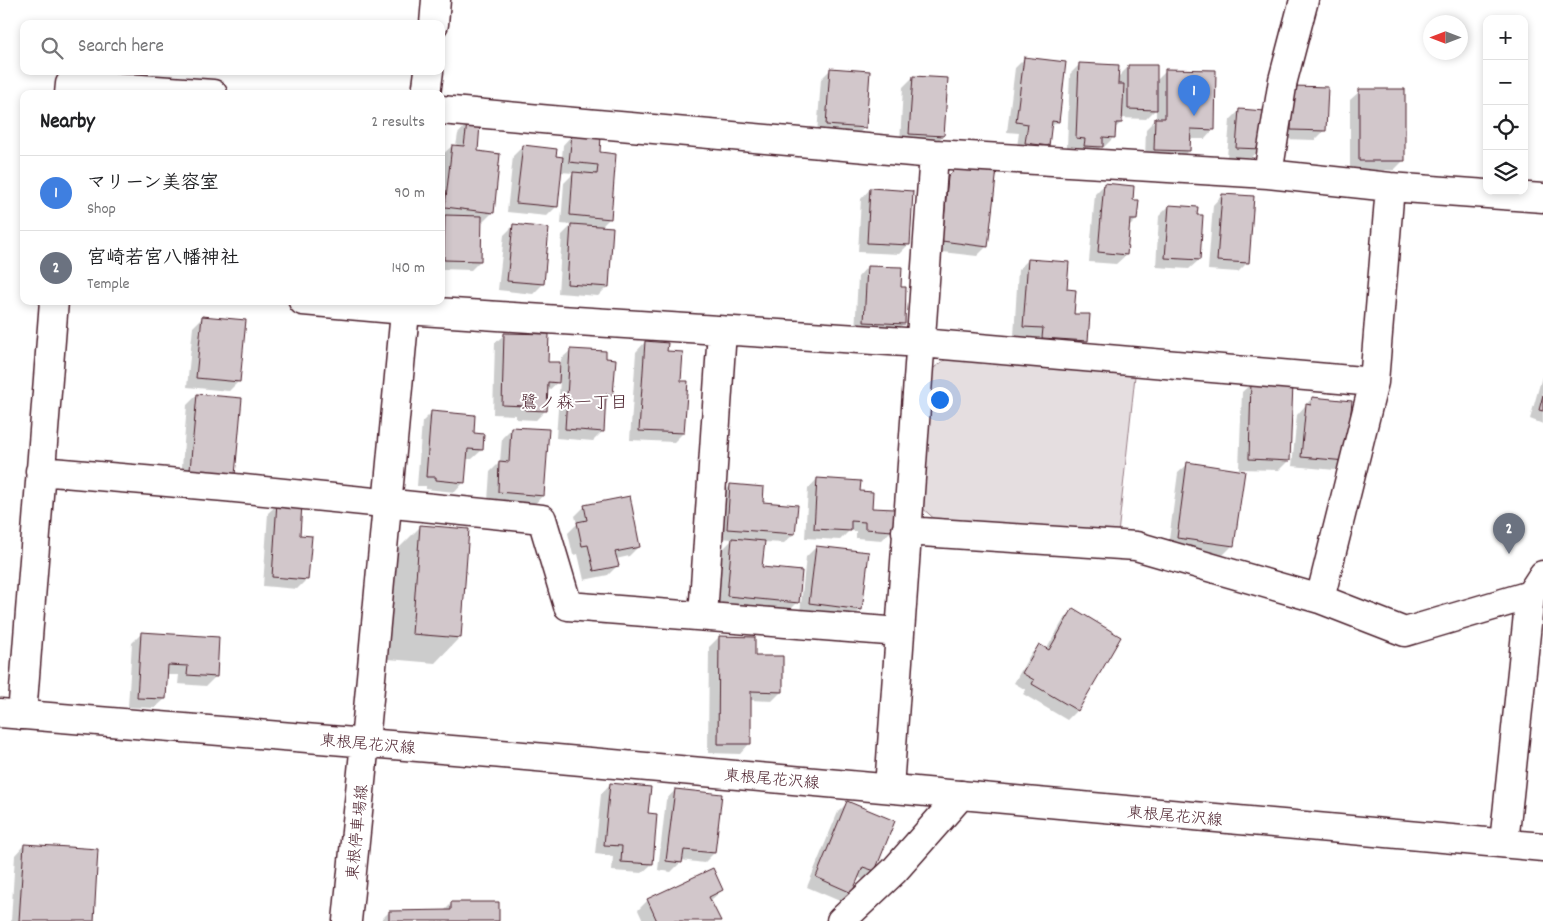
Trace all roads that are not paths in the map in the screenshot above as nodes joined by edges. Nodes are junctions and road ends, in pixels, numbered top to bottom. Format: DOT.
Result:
graph roads {
  1 [pos="436,0"];
  2 [pos="1304,0"];
  3 [pos="434,20"];
  4 [pos="428,75"];
  5 [pos="69,90"];
  6 [pos="156,90"];
  7 [pos="427,90"];
  8 [pos="445,110"];
  9 [pos="934,154"];
  10 [pos="1268,174"];
  11 [pos="1390,187"];
  12 [pos="1543,198"];
  13 [pos="54,305"];
  14 [pos="385,305"];
  15 [pos="406,306"];
  16 [pos="722,331"];
  17 [pos="921,343"];
  18 [pos="1374,382"];
  19 [pos="40,471"];
  20 [pos="387,503"];
  21 [pos="906,531"];
  22 [pos="1536,585"];
  23 [pos="1320,599"];
  24 [pos="703,616"];
  25 [pos="900,632"];
  26 [pos="11,714"];
  27 [pos="364,742"];
  28 [pos="889,788"];
  29 [pos="961,795"];
  30 [pos="1504,844"];
  31 [pos="1543,847"];
  32 [pos="347,921"];
  33 [pos="841,921"];
  1 -- 3 [label="street"];
  2 -- 10 [label="street"];
  4 -- 7 [label="street"];
  5 -- 6 [label="street"];
  8 -- 9 [label="street"];
  9 -- 10 [label="street"];
  9 -- 17 [label="street"];
  10 -- 11 [label="street"];
  11 -- 12 [label="street"];
  11 -- 18 [label="street"];
  13 -- 19 [label="street"];
  14 -- 15 [label="street"];
  15 -- 16 [label="street"];
  15 -- 20 [label="street, 東根停車場線"];
  16 -- 17 [label="street"];
  16 -- 24 [label="street"];
  17 -- 18 [label="street"];
  17 -- 21 [label="street"];
  18 -- 23 [label="street"];
  19 -- 20 [label="street"];
  19 -- 26 [label="street"];
  20 -- 24 [label="street"];
  20 -- 27 [label="street, 東根停車場線"];
  21 -- 23 [label="street"];
  21 -- 25 [label="street"];
  22 -- 23 [label="street"];
  22 -- 30 [label="street"];
  24 -- 25 [label="street"];
  25 -- 28 [label="street"];
  26 -- 27 [label="street, 東根尾花沢線"];
  27 -- 28 [label="street, 東根尾花沢線"];
  27 -- 32 [label="street, 東根停車場線"];
  28 -- 29 [label="street, 東根尾花沢線"];
  29 -- 30 [label="street, 東根尾花沢線"];
  29 -- 33 [label="street"];
  30 -- 31 [label="street, 東根尾花沢線"];
}
